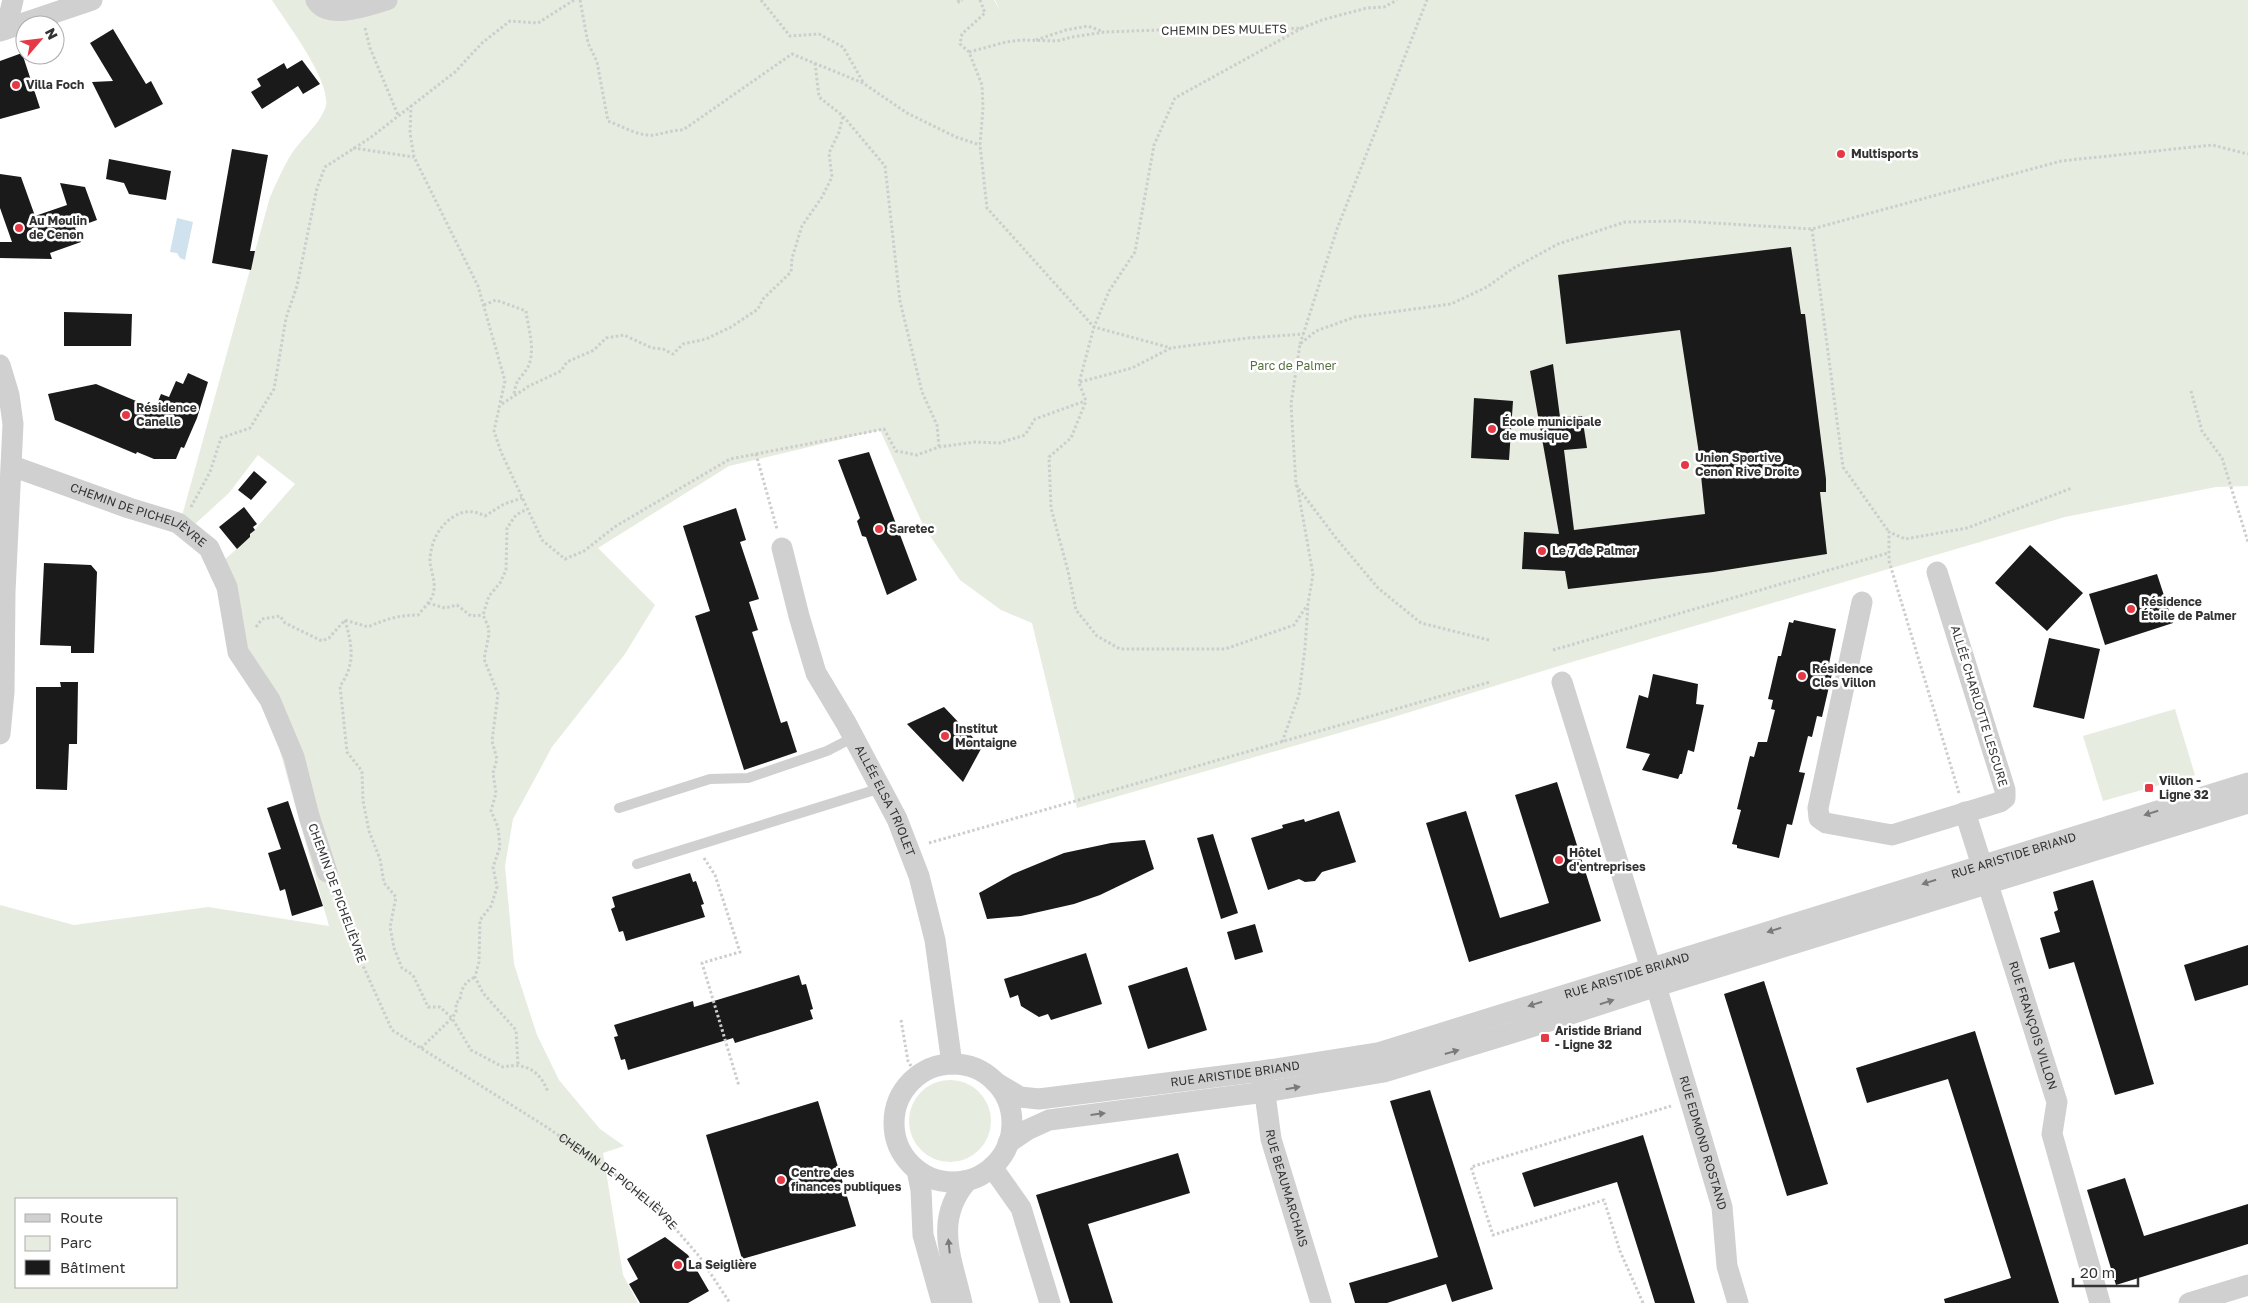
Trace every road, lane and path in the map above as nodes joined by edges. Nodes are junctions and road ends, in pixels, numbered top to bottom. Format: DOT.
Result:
graph roads {
  1 [pos="12,0"];
  2 [pos="92,0"];
  3 [pos="316,0"];
  4 [pos="387,0"];
  5 [pos="574,0"];
  6 [pos="580,0"];
  7 [pos="761,0"];
  8 [pos="958,0"];
  9 [pos="962,0"];
  10 [pos="980,0"];
  11 [pos="984,0"];
  12 [pos="1397,0"];
  13 [pos="1427,0"];
  14 [pos="982,4"];
  15 [pos="1302,28"];
  16 [pos="3,30"];
  17 [pos="366,32"];
  18 [pos="1105,32"];
  19 [pos="1032,42"];
  20 [pos="969,52"];
  21 [pos="814,62"];
  22 [pos="863,83"];
  23 [pos="411,104"];
  24 [pos="398,115"];
  25 [pos="843,116"];
  26 [pos="980,145"];
  27 [pos="352,148"];
  28 [pos="2248,154"];
  29 [pos="414,157"];
  30 [pos="1812,229"];
  31 [pos="484,305"];
  32 [pos="1094,327"];
  33 [pos="1304,334"];
  34 [pos="1300,344"];
  35 [pos="1171,348"];
  36 [pos="0,365"];
  37 [pos="1079,382"];
  38 [pos="2191,391"];
  39 [pos="514,396"];
  40 [pos="1086,401"];
  41 [pos="502,404"];
  42 [pos="939,447"];
  43 [pos="756,454"];
  44 [pos="12,466"];
  45 [pos="1296,485"];
  46 [pos="522,498"];
  47 [pos="527,509"];
  48 [pos="178,523"];
  49 [pos="1889,532"];
  50 [pos="2248,542"];
  51 [pos="782,548"];
  52 [pos="1888,554"];
  53 [pos="1937,572"];
  54 [pos="1862,602"];
  55 [pos="428,603"];
  56 [pos="1308,604"];
  57 [pos="483,616"];
  58 [pos="345,620"];
  59 [pos="1489,640"];
  60 [pos="1553,650"];
  61 [pos="238,652"];
  62 [pos="1490,682"];
  63 [pos="1562,682"];
  64 [pos="0,734"];
  65 [pos="854,737"];
  66 [pos="1282,742"];
  67 [pos="2248,783"];
  68 [pos="881,788"];
  69 [pos="2248,803"];
  70 [pos="618,808"];
  71 [pos="1965,812"];
  72 [pos="696,846"];
  73 [pos="909,848"];
  74 [pos="637,864"];
  75 [pos="327,872"];
  76 [pos="1984,875"];
  77 [pos="475,977"];
  78 [pos="1654,977"];
  79 [pos="452,1018"];
  80 [pos="901,1020"];
  81 [pos="421,1048"];
  82 [pos="518,1064"];
  83 [pos="952,1064"];
  84 [pos="1262,1071"];
  85 [pos="917,1076"];
  86 [pos="995,1082"];
  87 [pos="739,1086"];
  88 [pos="548,1092"];
  89 [pos="1265,1092"];
  90 [pos="1690,1100"];
  91 [pos="1008,1143"];
  92 [pos="992,1167"];
  93 [pos="917,1170"];
  94 [pos="967,1181"];
  95 [pos="2248,1285"];
  96 [pos="730,1303"];
  97 [pos="942,1303"];
  98 [pos="962,1303"];
  99 [pos="1050,1303"];
  100 [pos="1321,1303"];
  101 [pos="1643,1303"];
  102 [pos="1738,1303"];
  103 [pos="2100,1303"];
  104 [pos="2189,1303"];
  1 -- 16 [label="street"];
  2 -- 16 [label="street"];
  3 -- 4 [label="street"];
  5 -- 23 [label="path"];
  6 -- 21 [label="path"];
  7 -- 22 [label="path"];
  8 -- 9 [label="path"];
  10 -- 14 [label="path"];
  11 -- 14 [label="path"];
  12 -- 15 [label="path, CHEMIN DES MULETS"];
  13 -- 33 [label="path"];
  14 -- 20 [label="path"];
  15 -- 18 [label="path, CHEMIN DES MULETS"];
  15 -- 32 [label="path"];
  17 -- 24 [label="path"];
  18 -- 19 [label="path, CHEMIN DES MULETS"];
  18 -- 19 [label="path, CHEMIN DES MULETS"];
  19 -- 20 [label="path, CHEMIN DES MULETS"];
  20 -- 26 [label="path"];
  21 -- 22 [label="path"];
  21 -- 25 [label="path"];
  22 -- 26 [label="path"];
  23 -- 24 [label="path"];
  23 -- 29 [label="path"];
  24 -- 27 [label="path"];
  25 -- 39 [label="path"];
  25 -- 42 [label="path"];
  26 -- 32 [label="path"];
  27 -- 29 [label="path"];
  27 -- 48 [label="path"];
  28 -- 30 [label="path"];
  29 -- 31 [label="path"];
  30 -- 34 [label="path"];
  30 -- 49 [label="path"];
  31 -- 39 [label="path"];
  31 -- 41 [label="path"];
  32 -- 35 [label="path"];
  32 -- 37 [label="path"];
  33 -- 34 [label="path"];
  33 -- 35 [label="path"];
  34 -- 45 [label="path"];
  35 -- 37 [label="path"];
  36 -- 44 [label="street"];
  37 -- 40 [label="path"];
  38 -- 50 [label="path"];
  39 -- 41 [label="path"];
  40 -- 42 [label="path"];
  40 -- 56 [label="path"];
  41 -- 46 [label="path"];
  42 -- 43 [label="path"];
  43 -- 47 [label="path"];
  43 -- 51 [label="path"];
  44 -- 48 [label="street, CHEMIN DE PICHELIÈVRE"];
  44 -- 64 [label="street"];
  45 -- 56 [label="path"];
  45 -- 59 [label="path"];
  46 -- 47 [label="path"];
  46 -- 55 [label="path"];
  47 -- 57 [label="path"];
  48 -- 61 [label="street, CHEMIN DE PICHELIÈVRE"];
  51 -- 65 [label="street, ALLÉE ELSA TRIOLET"];
  52 -- 60 [label="path"];
  53 -- 71 [label="street, ALLÉE CHARLOTTE LESCURE"];
  54 -- 71 [label="street, ALLÉE CHARLOTTE LESCURE"];
  55 -- 57 [label="path"];
  55 -- 58 [label="path"];
  56 -- 66 [label="path"];
  57 -- 77 [label="path"];
  58 -- 61 [label="path"];
  58 -- 79 [label="path"];
  61 -- 75 [label="street, CHEMIN DE PICHELIÈVRE"];
  62 -- 66 [label="path"];
  63 -- 78 [label="street, RUE EDMOND ROSTAND"];
  65 -- 68 [label="street, ALLÉE ELSA TRIOLET"];
  65 -- 70 [label="lane"];
  66 -- 73 [label="path"];
  67 -- 76 [label="street, RUE ARISTIDE BRIAND, one-way"];
  68 -- 72 [label="lane"];
  68 -- 73 [label="street, ALLÉE ELSA TRIOLET"];
  69 -- 76 [label="street, RUE ARISTIDE BRIAND"];
  71 -- 76 [label="street"];
  72 -- 74 [label="lane"];
  72 -- 87 [label="path"];
  73 -- 83 [label="street, ALLÉE ELSA TRIOLET"];
  75 -- 81 [label="path, CHEMIN DE PICHELIÈVRE"];
  76 -- 78 [label="street, RUE ARISTIDE BRIAND"];
  76 -- 103 [label="street, RUE FRANÇOIS VILLON"];
  77 -- 79 [label="path"];
  77 -- 82 [label="path"];
  78 -- 84 [label="street, RUE ARISTIDE BRIAND, one-way"];
  89 -- 78 [label="street, RUE ARISTIDE BRIAND, one-way"];
  78 -- 90 [label="street, RUE EDMOND ROSTAND"];
  79 -- 81 [label="path"];
  79 -- 82 [label="path"];
  80 -- 85 [label="path"];
  81 -- 96 [label="path, CHEMIN DE PICHELIÈVRE"];
  82 -- 88 [label="path"];
  83 -- 85 [label="street"];
  83 -- 86 [label="street"];
  84 -- 86 [label="street, RUE ARISTIDE BRIAND"];
  84 -- 89 [label="street, RUE BEAUMARCHAIS"];
  85 -- 93 [label="street"];
  86 -- 91 [label="street"];
  91 -- 89 [label="street, RUE ARISTIDE BRIAND, one-way"];
  89 -- 100 [label="street, RUE BEAUMARCHAIS"];
  90 -- 101 [label="path"];
  90 -- 102 [label="street, RUE EDMOND ROSTAND"];
  91 -- 92 [label="street"];
  92 -- 94 [label="street"];
  92 -- 99 [label="street"];
  93 -- 94 [label="street"];
  93 -- 97 [label="street"];
  98 -- 94 [label="street, one-way"];
  95 -- 104 [label="street"];
}
